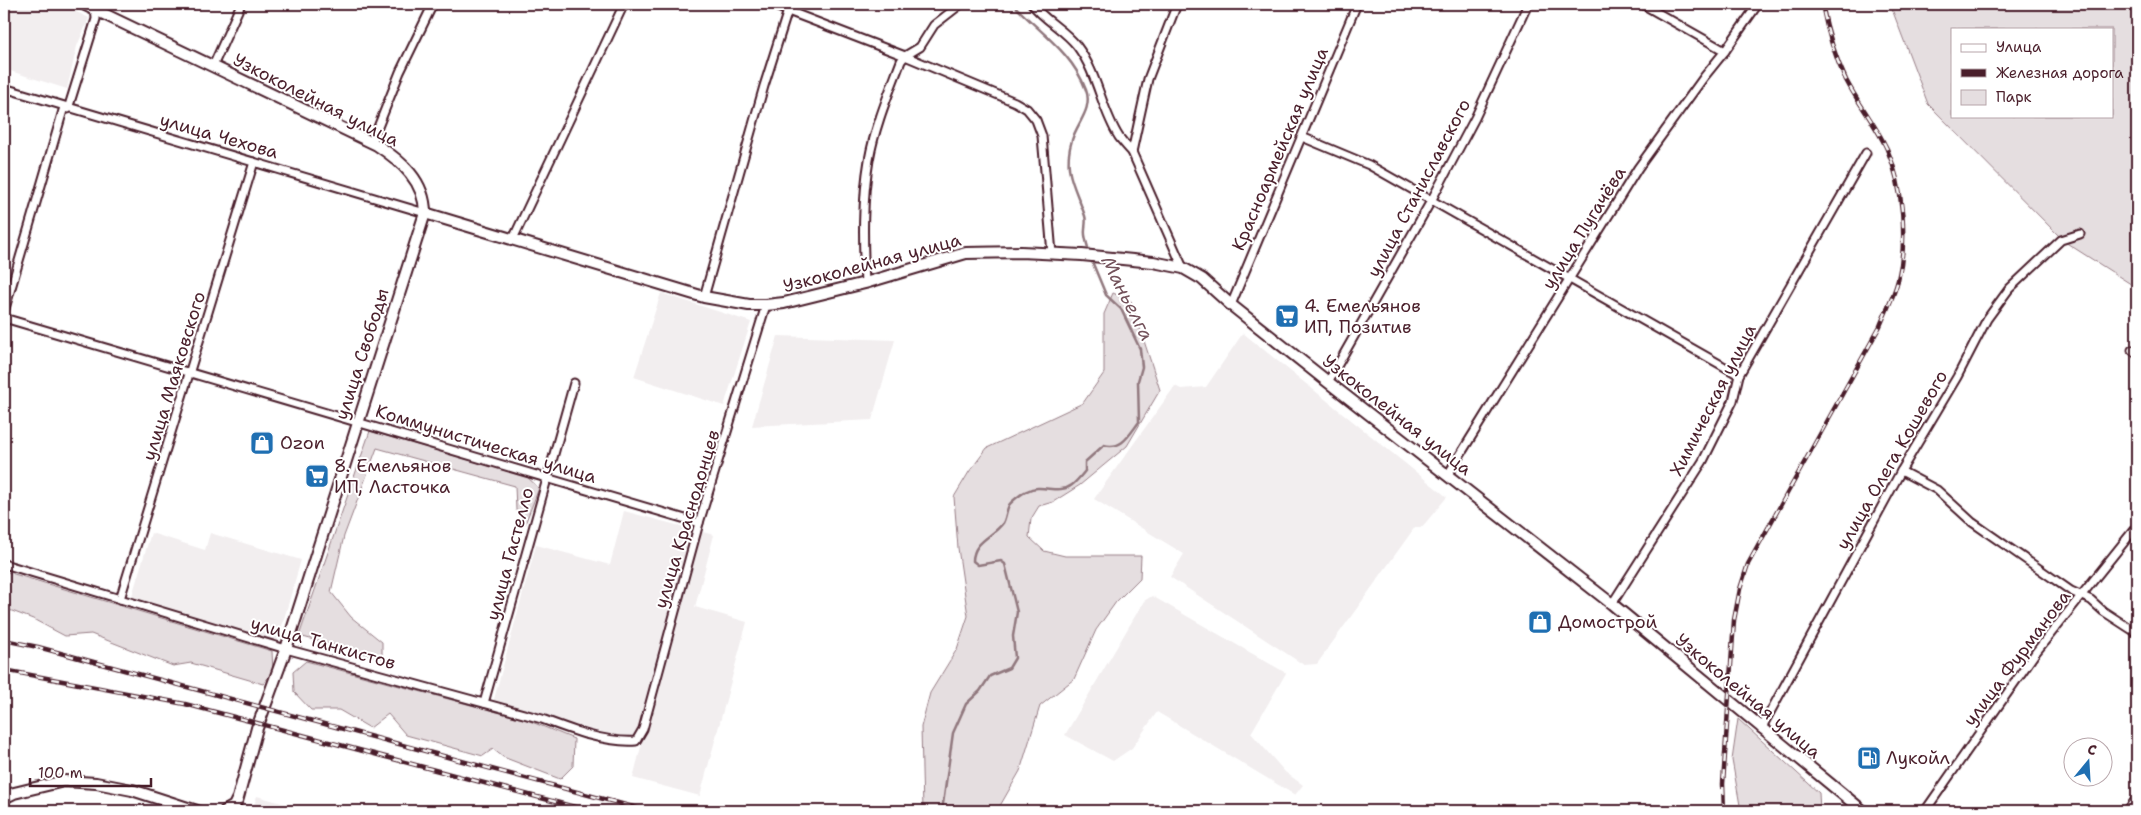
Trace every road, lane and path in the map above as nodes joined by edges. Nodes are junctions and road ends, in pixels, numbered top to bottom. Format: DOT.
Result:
graph roads {
  1 [pos="83,4"];
  2 [pos="241,4"];
  3 [pos="433,4"];
  4 [pos="624,4"];
  5 [pos="770,4"];
  6 [pos="961,4"];
  7 [pos="1032,4"];
  8 [pos="1177,4"];
  9 [pos="1357,4"];
  10 [pos="1528,4"];
  11 [pos="1642,4"];
  12 [pos="1758,4"];
  13 [pos="95,6"];
  14 [pos="789,7"];
  15 [pos="1725,51"];
  16 [pos="905,56"];
  17 [pos="214,66"];
  18 [pos="4,88"];
  19 [pos="66,108"];
  20 [pos="1302,137"];
  21 [pos="372,142"];
  22 [pos="1132,152"];
  23 [pos="1866,154"];
  24 [pos="254,162"];
  25 [pos="1431,201"];
  26 [pos="425,213"];
  27 [pos="2080,234"];
  28 [pos="513,239"];
  29 [pos="1052,254"];
  30 [pos="1183,268"];
  31 [pos="1571,278"];
  32 [pos="865,283"];
  33 [pos="704,296"];
  34 [pos="766,305"];
  35 [pos="1231,305"];
  36 [pos="4,312"];
  37 [pos="4,318"];
  38 [pos="191,373"];
  39 [pos="1739,375"];
  40 [pos="1328,382"];
  41 [pos="574,383"];
  42 [pos="358,422"];
  43 [pos="1900,471"];
  44 [pos="1447,476"];
  45 [pos="547,478"];
  46 [pos="699,523"];
  47 [pos="2137,526"];
  48 [pos="4,564"];
  49 [pos="2081,597"];
  50 [pos="120,599"];
  51 [pos="1612,604"];
  52 [pos="2137,633"];
  53 [pos="286,648"];
  54 [pos="484,703"];
  55 [pos="1762,729"];
  56 [pos="636,741"];
  57 [pos="4,798"];
  58 [pos="2137,798"];
  59 [pos="198,811"];
  60 [pos="226,811"];
  61 [pos="1863,811"];
  62 [pos="1925,811"];
  63 [pos="2127,811"];
  1 -- 13 [label="street, Узкоколейная улица"];
  2 -- 17 [label="street"];
  3 -- 21 [label="street"];
  4 -- 28 [label="street"];
  5 -- 14 [label="street"];
  6 -- 16 [label="street"];
  7 -- 22 [label="street"];
  8 -- 22 [label="street"];
  9 -- 20 [label="street, Красноармейская улица"];
  10 -- 25 [label="street, улица Станиславского"];
  11 -- 15 [label="street"];
  12 -- 15 [label="street, улица Пугачёва"];
  13 -- 17 [label="street, Узкоколейная улица"];
  13 -- 19 [label="street"];
  14 -- 16 [label="street"];
  14 -- 33 [label="street"];
  15 -- 31 [label="street, улица Пугачёва"];
  16 -- 29 [label="street"];
  16 -- 32 [label="street"];
  17 -- 21 [label="street, Узкоколейная улица"];
  18 -- 19 [label="street, улица Чехова"];
  19 -- 24 [label="street, улица Чехова"];
  19 -- 36 [label="street"];
  20 -- 25 [label="street"];
  20 -- 35 [label="street, Красноармейская улица"];
  21 -- 26 [label="street, Узкоколейная улица"];
  22 -- 30 [label="street"];
  23 -- 39 [label="street, Химическая улица"];
  24 -- 26 [label="street, улица Чехова"];
  24 -- 38 [label="street, улица Маяковского"];
  25 -- 31 [label="street"];
  25 -- 40 [label="street, улица Станиславского"];
  26 -- 28 [label="street, Узкоколейная улица"];
  26 -- 42 [label="street, улица Свободы"];
  27 -- 43 [label="street, улица Олега Кошевого"];
  28 -- 33 [label="street, Узкоколейная улица"];
  29 -- 30 [label="street, Узкоколейная улица"];
  29 -- 32 [label="street, Узкоколейная улица"];
  30 -- 35 [label="street, Узкоколейная улица"];
  31 -- 39 [label="street"];
  31 -- 44 [label="street, улица Пугачёва"];
  32 -- 34 [label="street, Узкоколейная улица"];
  33 -- 34 [label="street, Узкоколейная улица"];
  34 -- 46 [label="street, улица Краснодонцев"];
  35 -- 40 [label="street, Узкоколейная улица"];
  37 -- 38 [label="street, Коммунистическая улица"];
  38 -- 42 [label="street, Коммунистическая улица"];
  38 -- 50 [label="street, улица Маяковского"];
  39 -- 51 [label="street, Химическая улица"];
  40 -- 44 [label="street, Узкоколейная улица"];
  41 -- 45 [label="street, улица Гастелло"];
  42 -- 45 [label="street, Коммунистическая улица"];
  42 -- 53 [label="street, улица Свободы"];
  43 -- 49 [label="street"];
  43 -- 55 [label="street, улица Олега Кошевого"];
  44 -- 51 [label="street, Узкоколейная улица"];
  45 -- 46 [label="street, Коммунистическая улица"];
  45 -- 54 [label="street, улица Гастелло"];
  46 -- 56 [label="street, улица Краснодонцев"];
  47 -- 49 [label="street, улица Фурманова"];
  48 -- 50 [label="street, улица Танкистов"];
  49 -- 52 [label="street"];
  49 -- 62 [label="street, улица Фурманова"];
  50 -- 53 [label="street, улица Танкистов"];
  51 -- 55 [label="street, Узкоколейная улица"];
  53 -- 54 [label="street, улица Танкистов"];
  53 -- 60 [label="street, улица Свободы"];
  54 -- 56 [label="street, улица Танкистов"];
  55 -- 61 [label="street, Узкоколейная улица"];
  57 -- 59 [label="street"];
  58 -- 63 [label="street"];
}
